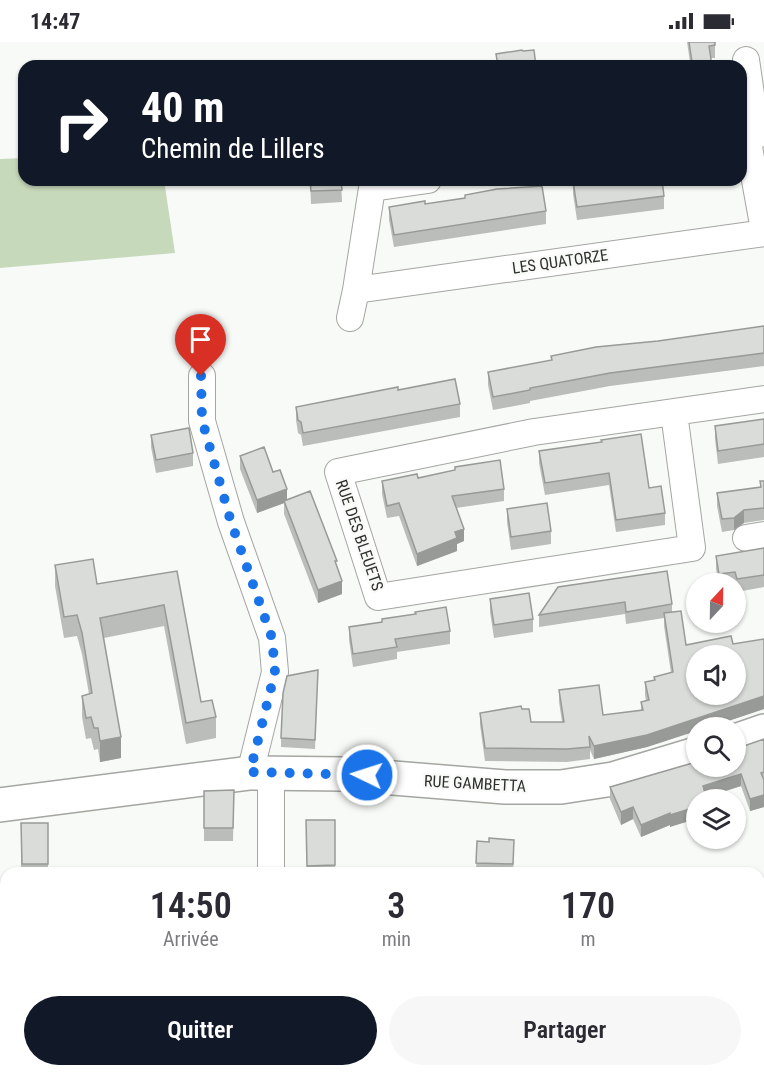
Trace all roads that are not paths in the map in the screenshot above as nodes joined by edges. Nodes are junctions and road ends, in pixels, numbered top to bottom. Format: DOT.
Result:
graph roads {
  1 [pos="747,60"];
  2 [pos="752,135"];
  3 [pos="386,186"];
  4 [pos="764,231"];
  5 [pos="356,290"];
  6 [pos="350,318"];
  7 [pos="201,376"];
  8 [pos="764,399"];
  9 [pos="674,413"];
  10 [pos="764,731"];
  11 [pos="746,737"];
  12 [pos="686,757"];
  13 [pos="260,772"];
  14 [pos="0,805"];
  15 [pos="270,867"];
  1 -- 2 [label="street, LES QUATORZE"];
  2 -- 4 [label="street, LES QUATORZE"];
  3 -- 5 [label="street"];
  4 -- 5 [label="street, LES QUATORZE"];
  5 -- 6 [label="street"];
  7 -- 13 [label="street"];
  8 -- 9 [label="street, RUE DES BLEUETS"];
  9 -- 9 [label="street, RUE DES BLEUETS"];
  10 -- 11 [label="main road"];
  12 -- 13 [label="main road, RUE GAMBETTA"];
  13 -- 14 [label="main road, RUE GAMBETTA"];
  13 -- 15 [label="street"];
}
